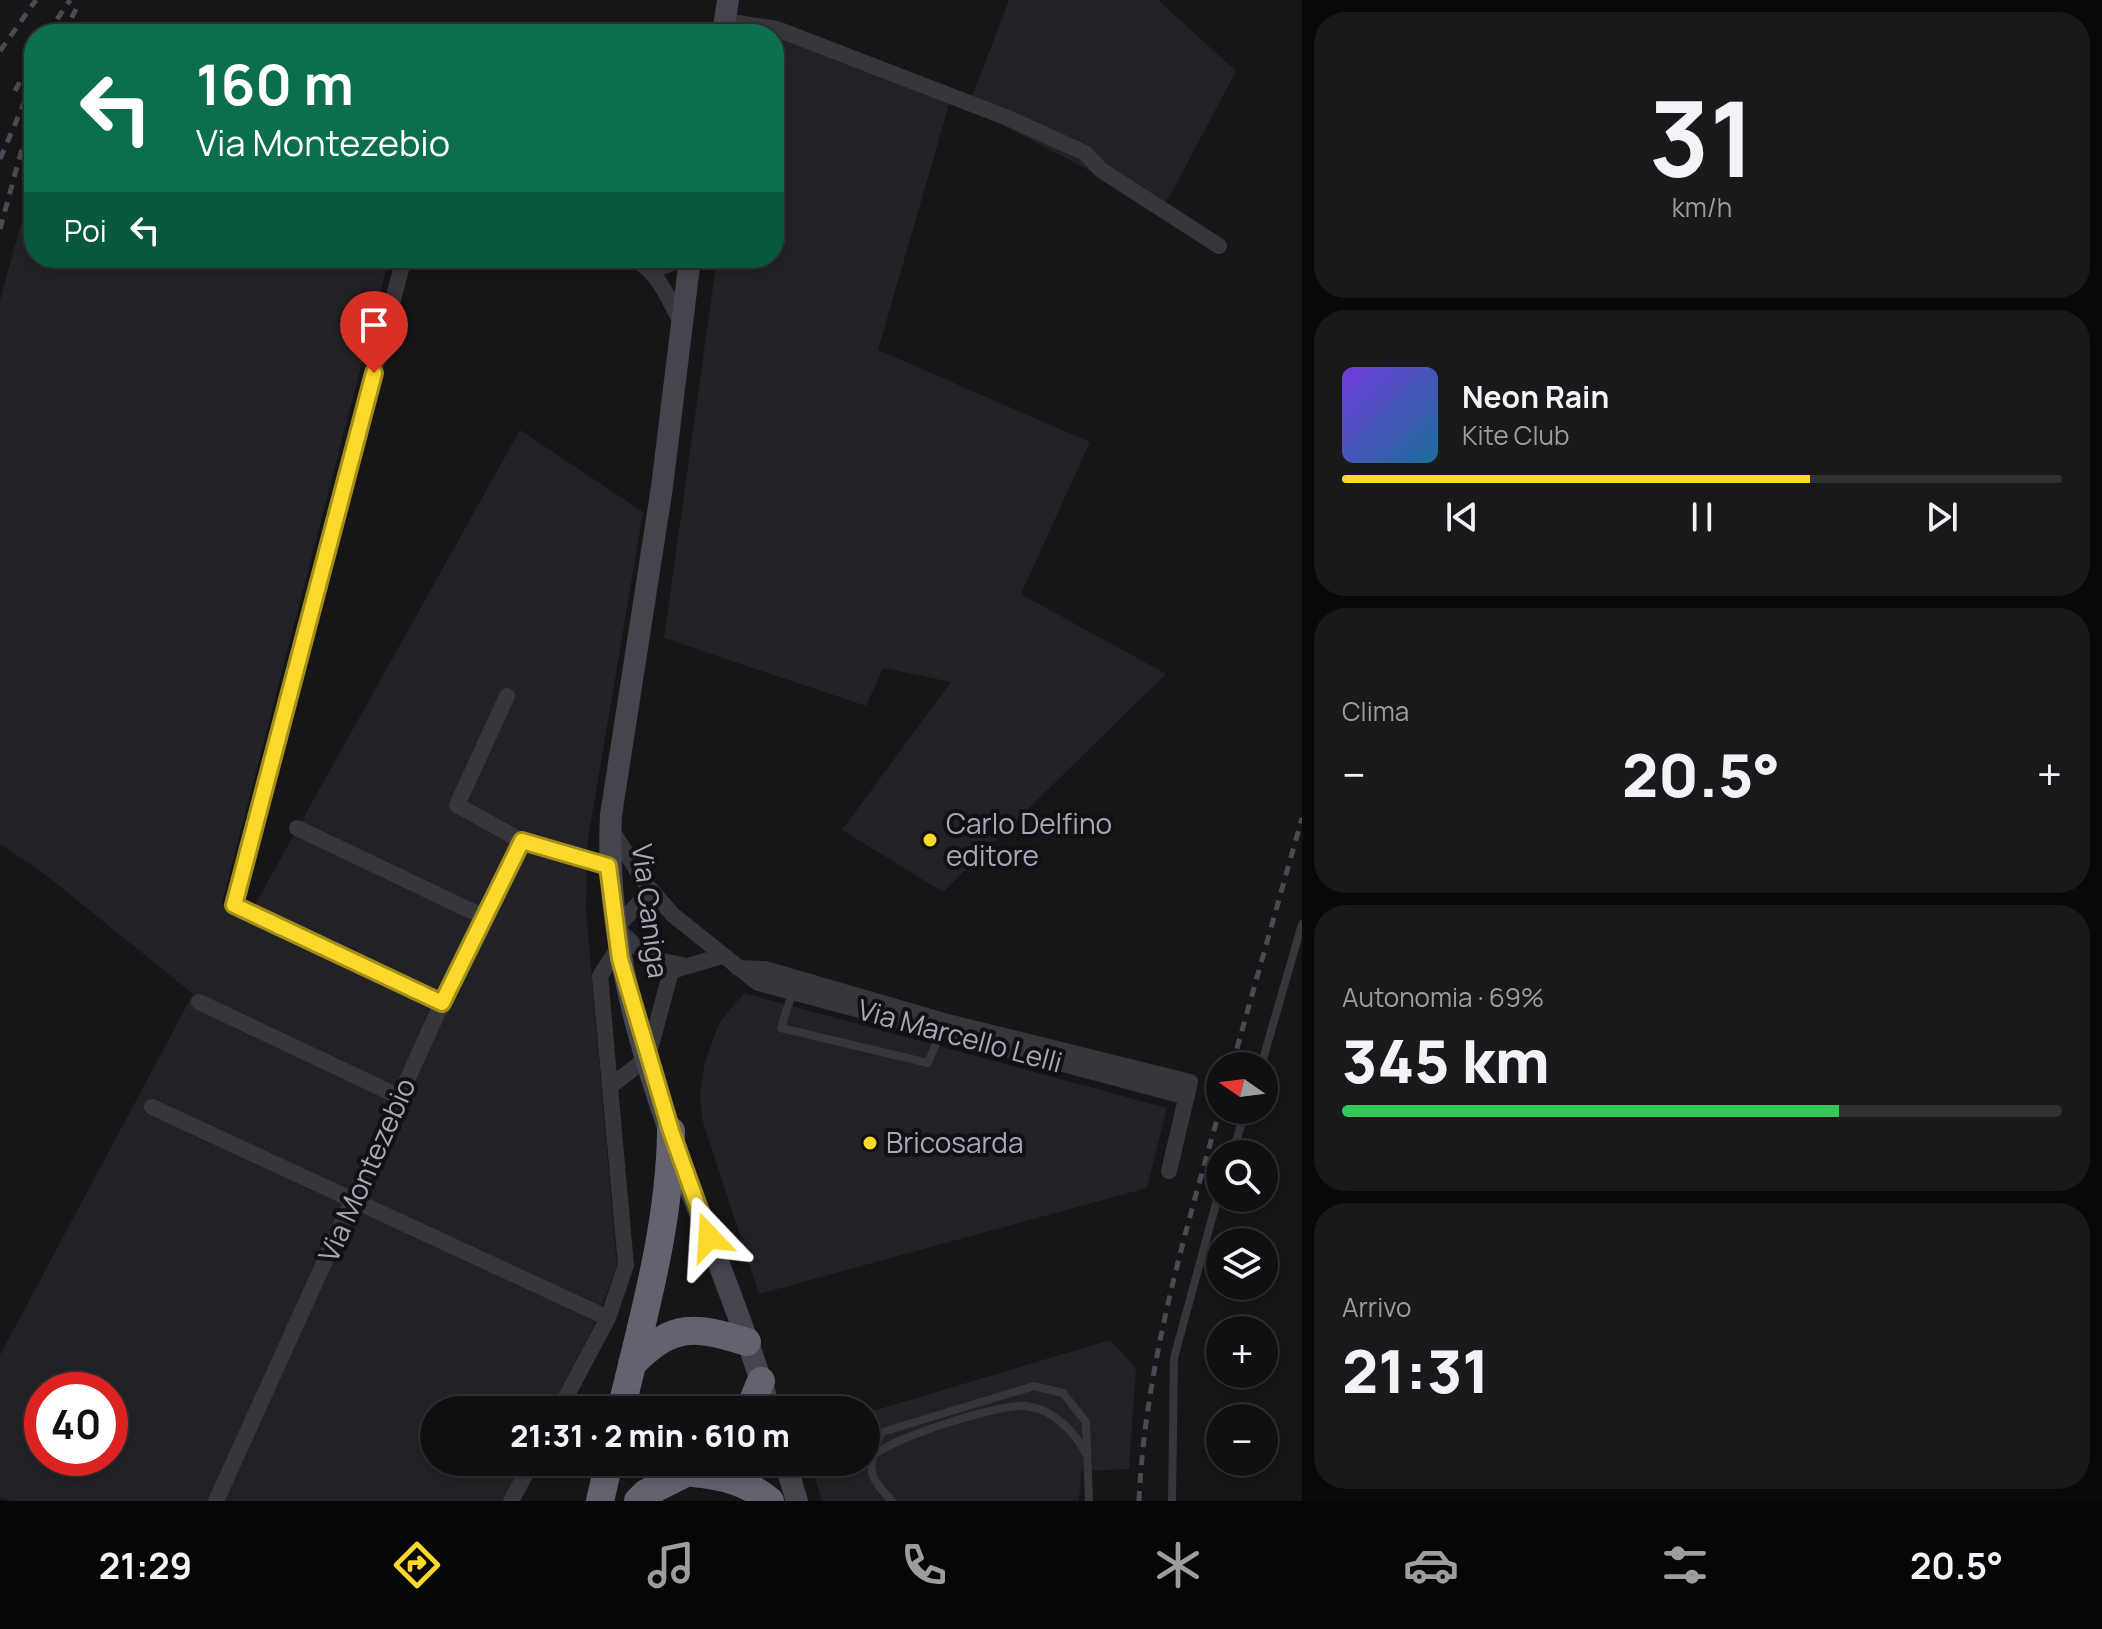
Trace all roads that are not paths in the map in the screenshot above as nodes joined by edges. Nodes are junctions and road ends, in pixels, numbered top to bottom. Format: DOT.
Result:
graph roads {
  1 [pos="725,18"];
  2 [pos="753,24"];
  3 [pos="784,32"];
  4 [pos="1219,246"];
  5 [pos="401,268"];
  6 [pos="645,268"];
  7 [pos="659,268"];
  8 [pos="687,268"];
  9 [pos="650,271"];
  10 [pos="682,324"];
  11 [pos="507,696"];
  12 [pos="610,827"];
  13 [pos="297,828"];
  14 [pos="522,841"];
  15 [pos="608,866"];
  16 [pos="659,899"];
  17 [pos="484,917"];
  18 [pos="1302,924"];
  19 [pos="617,938"];
  20 [pos="722,956"];
  21 [pos="682,965"];
  22 [pos="795,985"];
  23 [pos="199,1002"];
  24 [pos="442,1003"];
  25 [pos="943,1026"];
  26 [pos="1265,1052"];
  27 [pos="648,1057"];
  28 [pos="611,1086"];
  29 [pos="400,1097"];
  30 [pos="152,1107"];
  31 [pos="671,1131"];
  32 [pos="1169,1171"];
  33 [pos="354,1198"];
  34 [pos="1214,1212"];
  35 [pos="608,1318"];
  36 [pos="747,1342"];
  37 [pos="632,1364"];
  38 [pos="761,1381"];
  39 [pos="566,1396"];
  40 [pos="624,1396"];
  41 [pos="755,1396"];
  42 [pos="766,1396"];
  43 [pos="880,1437"];
  44 [pos="880,1452"];
  45 [pos="1090,1471"];
  46 [pos="524,1476"];
  47 [pos="606,1476"];
  48 [pos="682,1476"];
  49 [pos="724,1476"];
  50 [pos="789,1476"];
  51 [pos="871,1476"];
  52 [pos="216,1501"];
  53 [pos="511,1501"];
  54 [pos="600,1501"];
  55 [pos="638,1501"];
  56 [pos="770,1501"];
  57 [pos="797,1501"];
  58 [pos="892,1501"];
  59 [pos="1089,1501"];
  60 [pos="1172,1501"];
  1 -- 2 [label="street"];
  3 -- 4 [label="street"];
  5 -- 24 [label="street"];
  6 -- 9 [label="street"];
  7 -- 9 [label="street"];
  8 -- 10 [label="street, Via Caniga"];
  9 -- 10 [label="street"];
  10 -- 12 [label="street, Via Caniga"];
  11 -- 14 [label="street"];
  12 -- 15 [label="street, Via Caniga"];
  12 -- 16 [label="street, Via Marcello Lelli"];
  13 -- 17 [label="street"];
  14 -- 15 [label="street"];
  14 -- 17 [label="street, Via Montezebio"];
  15 -- 19 [label="street, Via Caniga"];
  16 -- 19 [label="street"];
  16 -- 20 [label="street, Via Marcello Lelli"];
  17 -- 24 [label="street, Via Montezebio"];
  18 -- 26 [label="lane"];
  19 -- 21 [label="street"];
  19 -- 27 [label="street, Via Caniga"];
  19 -- 28 [label="street"];
  20 -- 21 [label="street"];
  20 -- 22 [label="street, Via Marcello Lelli"];
  21 -- 27 [label="street"];
  22 -- 25 [label="street, Via Marcello Lelli"];
  22 -- 25 [label="lane"];
  23 -- 29 [label="street"];
  24 -- 29 [label="street, Via Montezebio"];
  25 -- 32 [label="street, Via Marcello Lelli"];
  27 -- 28 [label="street"];
  27 -- 31 [label="street, Via Caniga"];
  28 -- 35 [label="street"];
  29 -- 33 [label="street, Via Montezebio"];
  30 -- 33 [label="street"];
  31 -- 36 [label="street, Via Caniga"];
  31 -- 37 [label="highway"];
  33 -- 35 [label="street"];
  33 -- 52 [label="street, Via Montezebio"];
  34 -- 60 [label="lane"];
  35 -- 39 [label="street"];
  36 -- 37 [label="highway"];
  36 -- 38 [label="street, Via Caniga"];
  37 -- 40 [label="highway"];
  38 -- 41 [label="highway"];
  38 -- 42 [label="street, Via Caniga"];
  43 -- 45 [label="lane"];
  44 -- 45 [label="lane"];
  45 -- 59 [label="lane"];
  46 -- 53 [label="street"];
  47 -- 54 [label="highway"];
  48 -- 55 [label="highway"];
  49 -- 56 [label="highway"];
  50 -- 57 [label="street"];
  51 -- 58 [label="lane"];
}
